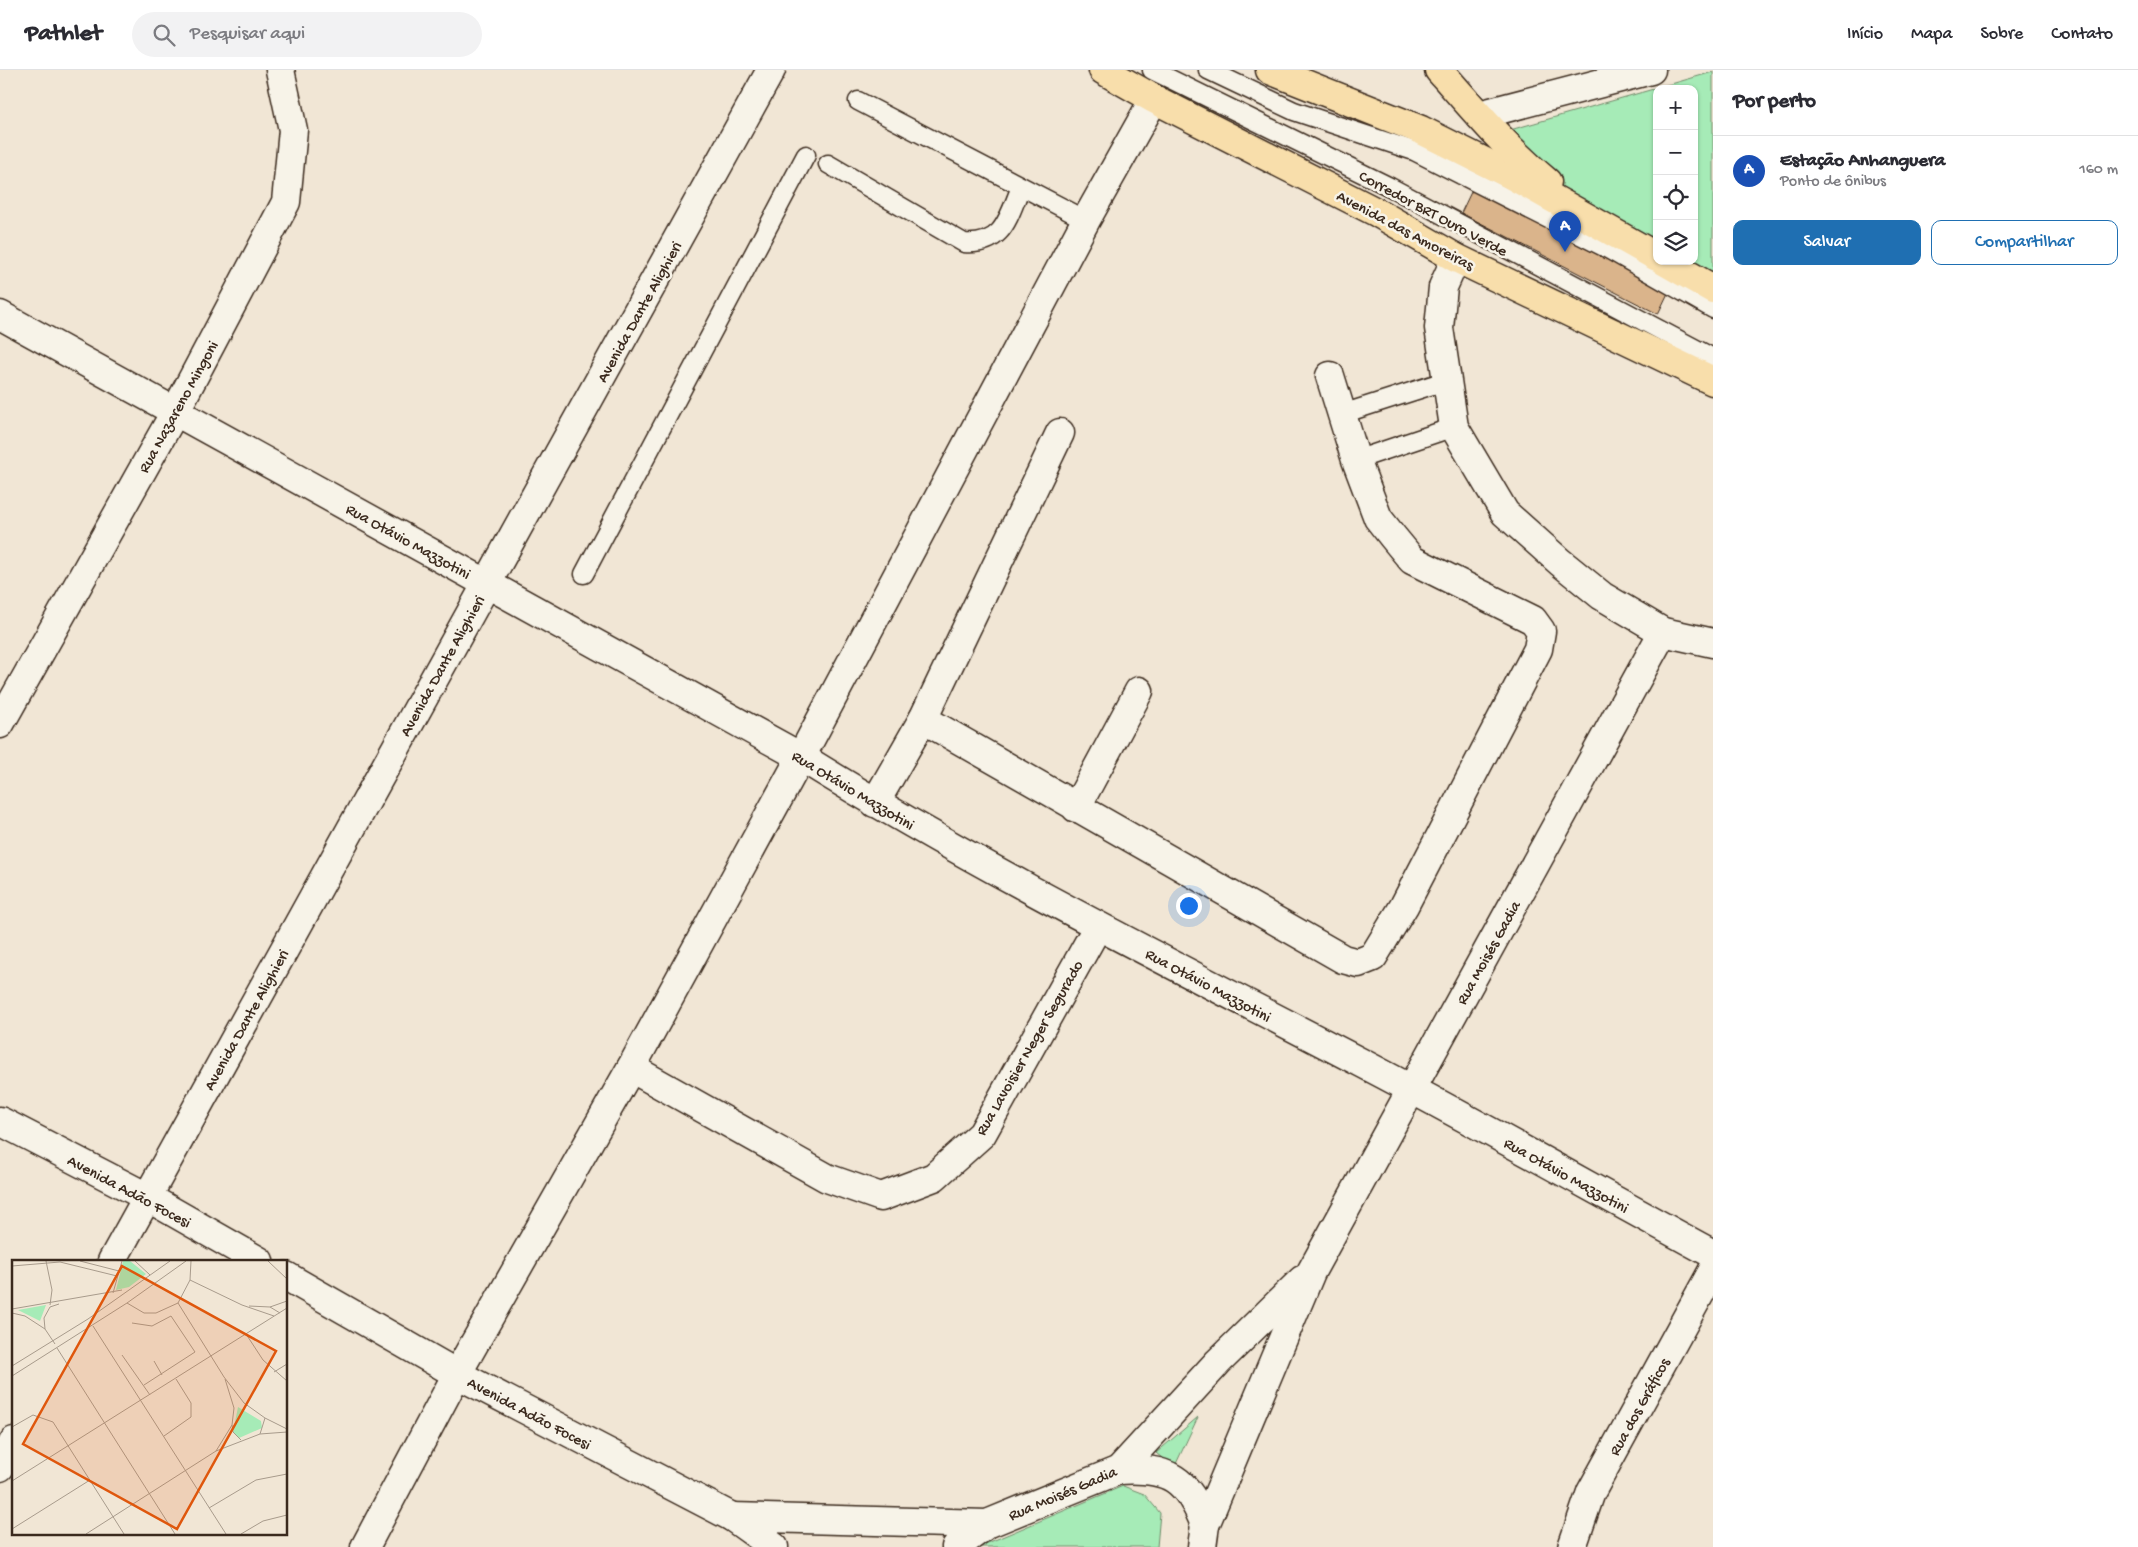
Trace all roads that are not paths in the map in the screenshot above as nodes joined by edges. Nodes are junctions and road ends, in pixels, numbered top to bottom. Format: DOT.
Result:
graph roads {
  1 [pos="280,70"];
  2 [pos="771,70"];
  3 [pos="1102,70"];
  4 [pos="1152,70"];
  5 [pos="1208,70"];
  6 [pos="1270,70"];
  7 [pos="1439,70"];
  8 [pos="1651,70"];
  9 [pos="1620,74"];
  10 [pos="1154,98"];
  11 [pos="858,101"];
  12 [pos="1478,115"];
  13 [pos="806,155"];
  14 [pos="828,164"];
  15 [pos="1019,192"];
  16 [pos="1596,223"];
  17 [pos="1084,224"];
  18 [pos="1653,255"];
  19 [pos="1456,258"];
  20 [pos="1671,265"];
  21 [pos="1713,289"];
  22 [pos="1713,309"];
  23 [pos="0,315"];
  24 [pos="1713,358"];
  25 [pos="1330,376"];
  26 [pos="1446,381"];
  27 [pos="1713,381"];
  28 [pos="175,412"];
  29 [pos="1342,414"];
  30 [pos="1454,427"];
  31 [pos="1060,433"];
  32 [pos="1356,460"];
  33 [pos="584,574"];
  34 [pos="486,583"];
  35 [pos="1663,632"];
  36 [pos="1713,643"];
  37 [pos="1139,691"];
  38 [pos="2,714"];
  39 [pos="923,719"];
  40 [pos="801,757"];
  41 [pos="875,803"];
  42 [pos="1076,808"];
  43 [pos="1098,926"];
  44 [pos="632,1068"];
  45 [pos="1411,1089"];
  46 [pos="0,1121"];
  47 [pos="147,1197"];
  48 [pos="1713,1254"];
  49 [pos="113,1260"];
  50 [pos="257,1260"];
  51 [pos="1713,1270"];
  52 [pos="1310,1272"];
  53 [pos="288,1277"];
  54 [pos="457,1374"];
  55 [pos="12,1446"];
  56 [pos="0,1467"];
  57 [pos="1119,1470"];
  58 [pos="732,1517"];
  59 [pos="986,1524"];
  60 [pos="1204,1536"];
  61 [pos="365,1547"];
  62 [pos="774,1547"];
  63 [pos="956,1547"];
  64 [pos="1572,1547"];
  1 -- 28 [label="street, Rua Nazareno Mingoni"];
  2 -- 34 [label="street, Avenida Dante Alighieri"];
  3 -- 10 [label="main road, Avenida das Amoreiras"];
  4 -- 24 [label="lane, Corredor BRT Ouro Verde"];
  5 -- 22 [label="lane"];
  6 -- 16 [label="main road"];
  7 -- 12 [label="main road"];
  8 -- 9 [label="street"];
  9 -- 12 [label="street"];
  10 -- 17 [label="street"];
  10 -- 19 [label="main road, Avenida das Amoreiras"];
  11 -- 15 [label="lane"];
  12 -- 16 [label="main road"];
  13 -- 33 [label="lane"];
  14 -- 15 [label="lane"];
  15 -- 17 [label="lane"];
  16 -- 18 [label="main road"];
  17 -- 40 [label="street"];
  19 -- 26 [label="street"];
  19 -- 27 [label="main road, Avenida das Amoreiras"];
  20 -- 21 [label="main road"];
  23 -- 28 [label="street, Rua Otávio Mazzotini"];
  25 -- 29 [label="street"];
  26 -- 29 [label="lane"];
  26 -- 30 [label="street"];
  28 -- 34 [label="street, Rua Otávio Mazzotini"];
  28 -- 38 [label="street, Rua Nazareno Mingoni"];
  29 -- 32 [label="street"];
  30 -- 32 [label="lane"];
  30 -- 35 [label="street"];
  31 -- 39 [label="street"];
  32 -- 42 [label="street"];
  34 -- 40 [label="street, Rua Otávio Mazzotini"];
  34 -- 47 [label="street, Avenida Dante Alighieri"];
  35 -- 36 [label="street"];
  35 -- 45 [label="street, Rua Moisés Gadia"];
  37 -- 42 [label="street"];
  39 -- 41 [label="street"];
  39 -- 42 [label="street"];
  40 -- 41 [label="street, Rua Otávio Mazzotini"];
  40 -- 44 [label="street"];
  41 -- 43 [label="street, Rua Otávio Mazzotini"];
  43 -- 44 [label="street, Rua Lavoisier Neger Segurado"];
  43 -- 45 [label="street, Rua Otávio Mazzotini"];
  44 -- 54 [label="street"];
  45 -- 48 [label="street, Rua Otávio Mazzotini"];
  45 -- 52 [label="street, Rua Moisés Gadia"];
  46 -- 47 [label="street, Avenida Adão Focesi"];
  47 -- 49 [label="street, Avenida Dante Alighieri"];
  47 -- 50 [label="street, Avenida Adão Focesi"];
  51 -- 64 [label="street, Rua dos Gráficos"];
  52 -- 57 [label="street, Rua Moisés Gadia"];
  52 -- 60 [label="street, Rua Moisés Gadia"];
  53 -- 54 [label="street, Avenida Adão Focesi"];
  54 -- 58 [label="street, Avenida Adão Focesi"];
  54 -- 61 [label="street"];
  55 -- 56 [label="street"];
  57 -- 59 [label="street, Rua Moisés Gadia"];
  57 -- 60 [label="street"];
  58 -- 59 [label="street, Rua Moisés Gadia"];
  58 -- 62 [label="street, Avenida Adão Focesi"];
  59 -- 63 [label="street"];
}
